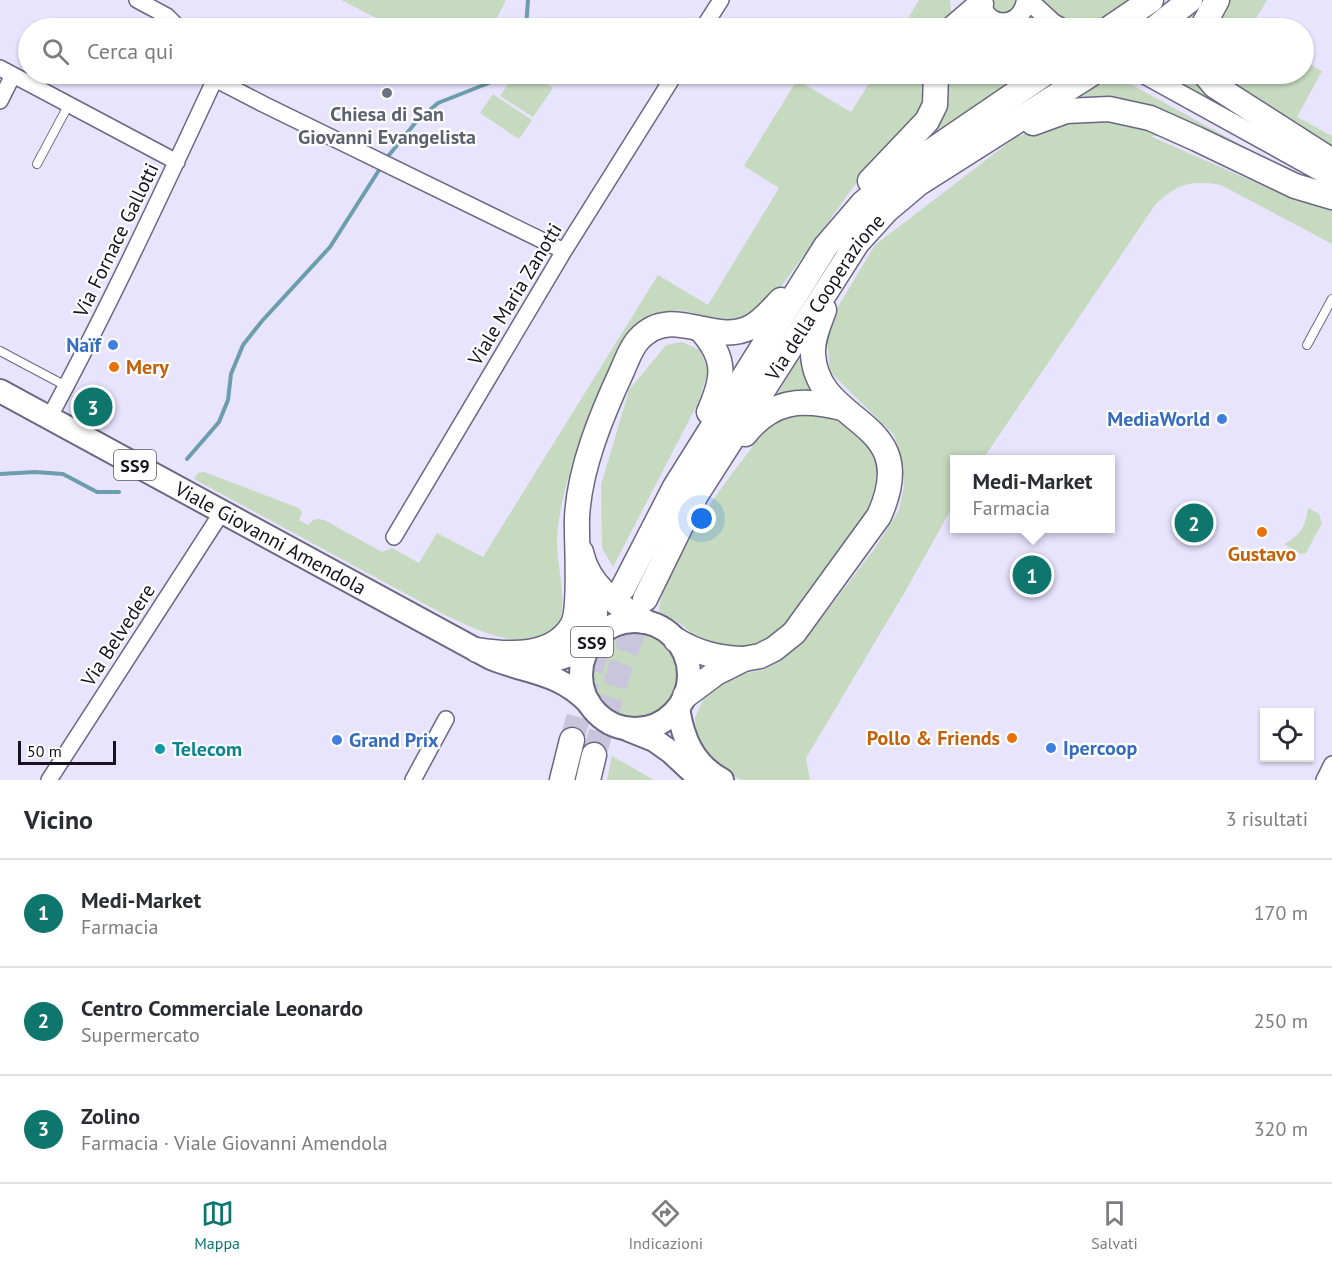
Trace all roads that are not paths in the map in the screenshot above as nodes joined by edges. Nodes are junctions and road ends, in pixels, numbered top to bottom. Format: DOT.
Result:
graph roads {
  1 [pos="137,0"];
  2 [pos="721,0"];
  3 [pos="1027,0"];
  4 [pos="1151,0"];
  5 [pos="1190,0"];
  6 [pos="1217,0"];
  7 [pos="981,2"];
  8 [pos="168,18"];
  9 [pos="709,18"];
  10 [pos="964,18"];
  11 [pos="991,18"];
  12 [pos="1016,18"];
  13 [pos="1048,18"];
  14 [pos="1125,18"];
  15 [pos="1168,18"];
  16 [pos="1207,18"];
  17 [pos="7,71"];
  18 [pos="31,84"];
  19 [pos="210,84"];
  20 [pos="228,84"];
  21 [pos="669,84"];
  22 [pos="936,84"];
  23 [pos="1029,84"];
  24 [pos="1076,84"];
  25 [pos="1162,84"];
  26 [pos="1213,84"];
  27 [pos="0,101"];
  28 [pos="69,104"];
  29 [pos="986,141"];
  30 [pos="1332,161"];
  31 [pos="177,162"];
  32 [pos="37,164"];
  33 [pos="1332,178"];
  34 [pos="1332,197"];
  35 [pos="857,243"];
  36 [pos="824,249"];
  37 [pos="564,251"];
  38 [pos="1332,299"];
  39 [pos="701,330"];
  40 [pos="1307,345"];
  41 [pos="0,351"];
  42 [pos="66,386"];
  43 [pos="0,391"];
  44 [pos="842,408"];
  45 [pos="49,418"];
  46 [pos="686,491"];
  47 [pos="222,512"];
  48 [pos="577,535"];
  49 [pos="394,537"];
  50 [pos="590,574"];
  51 [pos="623,588"];
  52 [pos="644,610"];
  53 [pos="676,640"];
  54 [pos="591,644"];
  55 [pos="477,650"];
  56 [pos="744,659"];
  57 [pos="509,666"];
  58 [pos="682,702"];
  59 [pos="589,703"];
  60 [pos="446,719"];
  61 [pos="622,728"];
  62 [pos="572,740"];
  63 [pos="594,755"];
  64 [pos="1332,764"];
  65 [pos="50,780"];
  66 [pos="413,780"];
  67 [pos="562,780"];
  68 [pos="588,780"];
  69 [pos="701,780"];
  70 [pos="722,780"];
  71 [pos="1324,780"];
  1 -- 8 [label="street"];
  2 -- 9 [label="street"];
  3 -- 12 [label="street"];
  3 -- 13 [label="street"];
  4 -- 14 [label="highway"];
  5 -- 15 [label="highway"];
  6 -- 16 [label="highway"];
  7 -- 10 [label="highway"];
  7 -- 11 [label="street"];
  17 -- 27 [label="street"];
  18 -- 28 [label="street"];
  19 -- 31 [label="street, Via Fornace Gallotti"];
  20 -- 37 [label="street"];
  21 -- 37 [label="street, Viale Maria Zanotti"];
  22 -- 36 [label="highway"];
  23 -- 36 [label="highway, Via della Cooperazione"];
  24 -- 29 [label="highway, Via della Cooperazione"];
  25 -- 33 [label="street"];
  26 -- 30 [label="highway"];
  28 -- 31 [label="street"];
  28 -- 32 [label="lane"];
  29 -- 34 [label="highway"];
  29 -- 35 [label="highway, Via della Cooperazione"];
  31 -- 42 [label="street, Via Fornace Gallotti"];
  35 -- 44 [label="highway"];
  35 -- 46 [label="highway, Via della Cooperazione"];
  36 -- 39 [label="highway"];
  36 -- 46 [label="highway, Via della Cooperazione"];
  37 -- 49 [label="street, Viale Maria Zanotti"];
  38 -- 40 [label="lane"];
  39 -- 46 [label="highway"];
  39 -- 48 [label="highway"];
  41 -- 42 [label="lane"];
  42 -- 45 [label="street, Via Fornace Gallotti"];
  43 -- 45 [label="main road, Viale Giovanni Amendola / SS9"];
  44 -- 46 [label="highway"];
  44 -- 56 [label="highway"];
  45 -- 47 [label="main road, Viale Giovanni Amendola / SS9"];
  46 -- 51 [label="highway, Via della Cooperazione"];
  46 -- 52 [label="highway, Via della Cooperazione"];
  47 -- 55 [label="main road, Viale Giovanni Amendola / SS9"];
  47 -- 65 [label="street, Via Belvedere"];
  48 -- 50 [label="highway"];
  48 -- 55 [label="highway"];
  50 -- 52 [label="highway"];
  50 -- 54 [label="highway"];
  52 -- 53 [label="main road"];
  52 -- 54 [label="main road, SS9"];
  53 -- 56 [label="highway"];
  53 -- 58 [label="main road"];
  54 -- 57 [label="main road, Viale Giovanni Amendola / SS9"];
  54 -- 59 [label="main road, SS9"];
  55 -- 57 [label="main road, Viale Giovanni Amendola / SS9"];
  56 -- 58 [label="highway"];
  57 -- 59 [label="main road, Viale Giovanni Amendola / SS9"];
  58 -- 61 [label="main road"];
  58 -- 70 [label="main road"];
  59 -- 61 [label="main road, SS9"];
  60 -- 66 [label="street"];
  61 -- 69 [label="main road, SS9"];
  62 -- 67 [label="highway"];
  63 -- 68 [label="highway"];
  64 -- 71 [label="street"];
}
